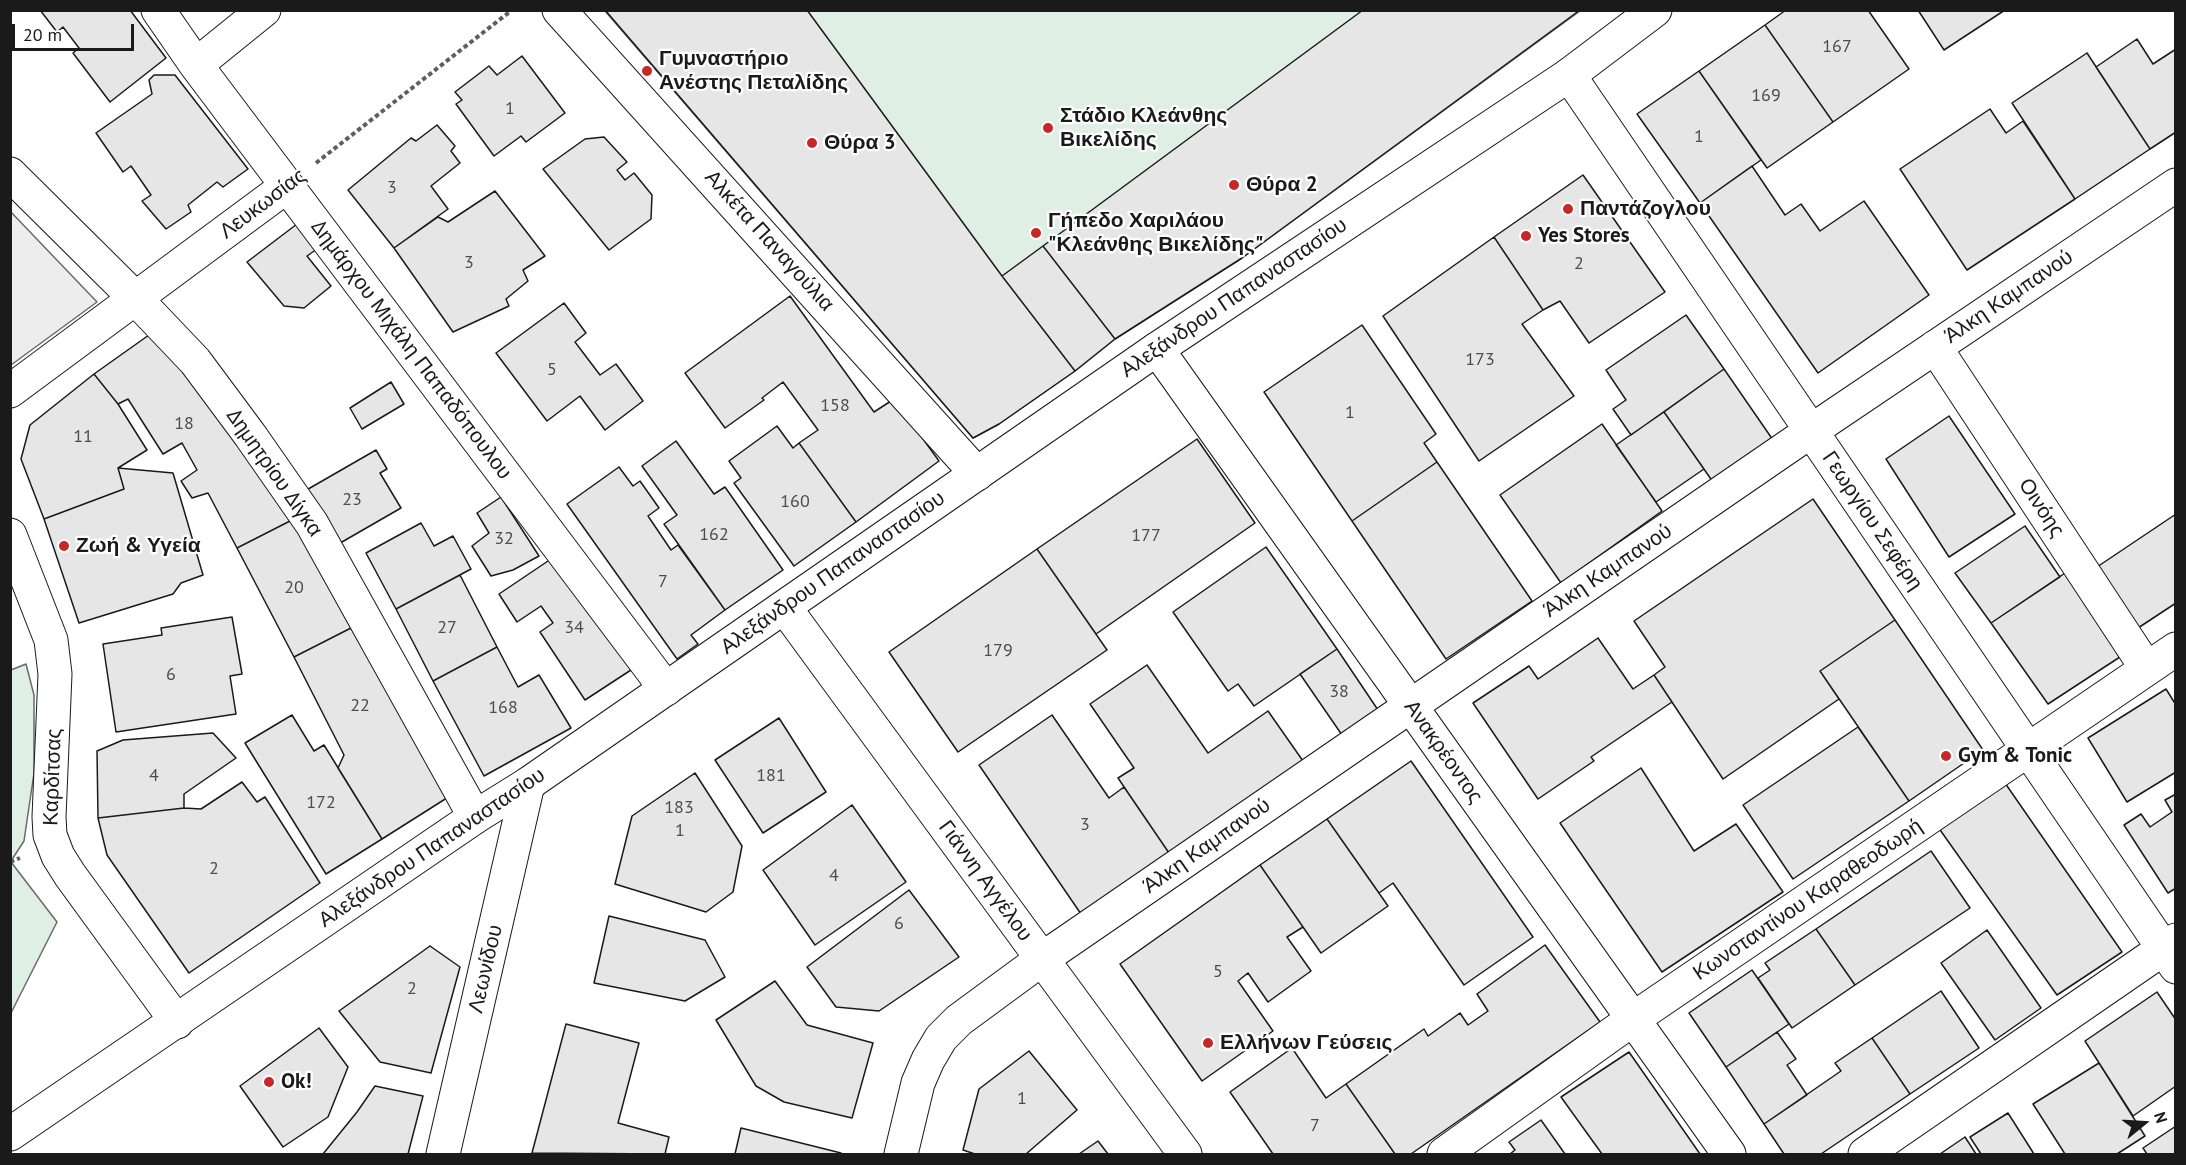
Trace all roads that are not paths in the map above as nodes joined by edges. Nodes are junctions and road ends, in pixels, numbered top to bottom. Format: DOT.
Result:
graph roads {
  1 [pos="158,10"];
  2 [pos="264,10"];
  3 [pos="559,10"];
  4 [pos="1655,10"];
  5 [pos="196,65"];
  6 [pos="1569,75"];
  7 [pos="10,174"];
  8 [pos="2175,185"];
  9 [pos="287,186"];
  10 [pos="135,298"];
  11 [pos="1935,347"];
  12 [pos="1157,349"];
  13 [pos="10,392"];
  14 [pos="1811,431"];
  15 [pos="977,474"];
  16 [pos="10,535"];
  17 [pos="785,608"];
  18 [pos="2175,649"];
  19 [pos="2147,669"];
  20 [pos="666,688"];
  21 [pos="1411,706"];
  22 [pos="2029,750"];
  23 [pos="528,784"];
  24 [pos="475,817"];
  25 [pos="2171,952"];
  26 [pos="1042,960"];
  27 [pos="1633,1019"];
  28 [pos="177,1022"];
  29 [pos="10,1134"];
  30 [pos="443,1155"];
  31 [pos="901,1155"];
  32 [pos="1185,1155"];
  33 [pos="1444,1155"];
  34 [pos="1729,1155"];
  35 [pos="1865,1155"];
  1 -- 5 [label="street, Δημάρχου Μιχάλη Παπαδόπουλου"];
  2 -- 5 [label="street"];
  3 -- 15 [label="street, Αλκέτα Παναγούλια"];
  4 -- 6 [label="street, Αλεξάνδρου Παπαναστασίου"];
  5 -- 9 [label="street, Δημάρχου Μιχάλη Παπαδόπουλου"];
  6 -- 12 [label="street, Αλεξάνδρου Παπαναστασίου"];
  6 -- 14 [label="street, Γεωργίου Σεφέρη"];
  7 -- 10 [label="street, Δημητρίου Δίγκα"];
  8 -- 11 [label="street, Άλκη Καμπανού"];
  9 -- 10 [label="street, Λευκωσίας"];
  9 -- 20 [label="street, Δημάρχου Μιχάλη Παπαδόπουλου"];
  10 -- 13 [label="street, Λευκωσίας"];
  10 -- 24 [label="street, Δημητρίου Δίγκα"];
  11 -- 14 [label="street, Άλκη Καμπανού"];
  11 -- 19 [label="street, Οινόης"];
  12 -- 15 [label="street, Αλεξάνδρου Παπαναστασίου"];
  12 -- 21 [label="street, Ανακρέοντος"];
  14 -- 21 [label="street, Άλκη Καμπανού"];
  14 -- 22 [label="street, Γεωργίου Σεφέρη"];
  15 -- 17 [label="street, Αλεξάνδρου Παπαναστασίου"];
  16 -- 28 [label="street, Καρδίτσας"];
  17 -- 20 [label="street, Αλεξάνδρου Παπαναστασίου"];
  17 -- 26 [label="street, Γιάννη Αγγέλου"];
  18 -- 19 [label="street, Κωνσταντίνου Καραθεοδωρή"];
  19 -- 22 [label="street, Κωνσταντίνου Καραθεοδωρή"];
  20 -- 23 [label="street, Αλεξάνδρου Παπαναστασίου"];
  21 -- 26 [label="street, Άλκη Καμπανού"];
  21 -- 27 [label="street, Ανακρέοντος"];
  22 -- 25 [label="street, Γεωργίου Σεφέρη"];
  22 -- 27 [label="street, Κωνσταντίνου Καραθεοδωρή"];
  23 -- 24 [label="street, Αλεξάνδρου Παπαναστασίου"];
  23 -- 30 [label="street, Λεωνίδου"];
  24 -- 28 [label="street, Αλεξάνδρου Παπαναστασίου"];
  25 -- 35 [label="street"];
  26 -- 31 [label="street, Άλκη Καμπανού"];
  26 -- 32 [label="street, Γιάννη Αγγέλου"];
  27 -- 33 [label="street, Κωνσταντίνου Καραθεοδωρή"];
  27 -- 34 [label="street, Ανακρέοντος"];
  28 -- 29 [label="street, Αλεξάνδρου Παπαναστασίου"];
}
